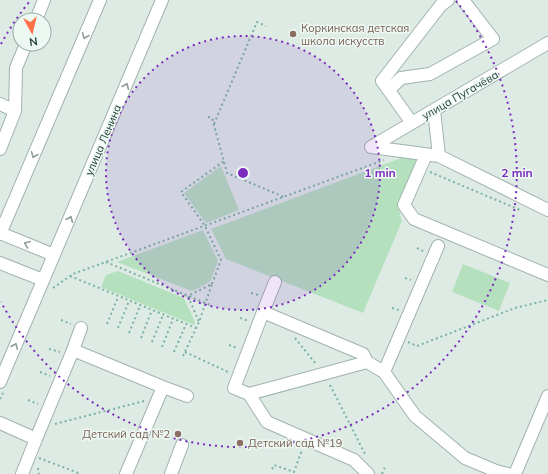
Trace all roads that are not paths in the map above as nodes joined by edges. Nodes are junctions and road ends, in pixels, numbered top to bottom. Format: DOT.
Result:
graph roads {
  1 [pos="44,0"];
  2 [pos="100,0"];
  3 [pos="162,0"];
  4 [pos="448,0"];
  5 [pos="463,0"];
  6 [pos="39,12"];
  7 [pos="548,43"];
  8 [pos="23,52"];
  9 [pos="389,90"];
  10 [pos="0,104"];
  11 [pos="434,110"];
  12 [pos="15,111"];
  13 [pos="412,123"];
  14 [pos="0,149"];
  15 [pos="426,155"];
  16 [pos="439,156"];
  17 [pos="548,210"];
  18 [pos="0,233"];
  19 [pos="438,246"];
  20 [pos="54,255"];
  21 [pos="0,263"];
  22 [pos="548,275"];
  23 [pos="275,282"];
  24 [pos="47,285"];
  25 [pos="263,312"];
  26 [pos="81,328"];
  27 [pos="73,350"];
  28 [pos="367,362"];
  29 [pos="384,372"];
  30 [pos="0,382"];
  31 [pos="161,392"];
  32 [pos="249,394"];
  33 [pos="187,396"];
  34 [pos="548,396"];
  35 [pos="0,423"];
  36 [pos="36,439"];
  37 [pos="182,445"];
  38 [pos="366,472"];
  39 [pos="22,474"];
  40 [pos="126,474"];
  41 [pos="171,474"];
  42 [pos="508,474"];
  43 [pos="515,474"];
  1 -- 6 [label="street"];
  2 -- 18 [label="street, one-way"];
  20 -- 3 [label="street, улица Ленина, one-way"];
  4 -- 9 [label="street"];
  5 -- 9 [label="street"];
  7 -- 11 [label="street, улица Пугачёва"];
  8 -- 12 [label="street"];
  9 -- 13 [label="street"];
  10 -- 12 [label="street"];
  11 -- 13 [label="street, улица Пугачёва"];
  11 -- 16 [label="street"];
  12 -- 14 [label="street"];
  13 -- 15 [label="street, улица Пугачёва"];
  15 -- 16 [label="street"];
  15 -- 22 [label="street"];
  16 -- 17 [label="street"];
  20 -- 18 [label="street, one-way"];
  19 -- 29 [label="street"];
  20 -- 24 [label="street, улица Ленина"];
  21 -- 24 [label="street"];
  23 -- 25 [label="street"];
  30 -- 24 [label="street, улица Ленина, one-way"];
  25 -- 28 [label="street"];
  25 -- 32 [label="street"];
  26 -- 27 [label="street"];
  27 -- 31 [label="street"];
  27 -- 36 [label="street"];
  28 -- 29 [label="street"];
  28 -- 32 [label="street"];
  29 -- 42 [label="street"];
  31 -- 33 [label="street"];
  31 -- 40 [label="street"];
  32 -- 38 [label="street"];
  34 -- 43 [label="street"];
  35 -- 36 [label="street"];
  36 -- 39 [label="street"];
  37 -- 41 [label="street"];
}
